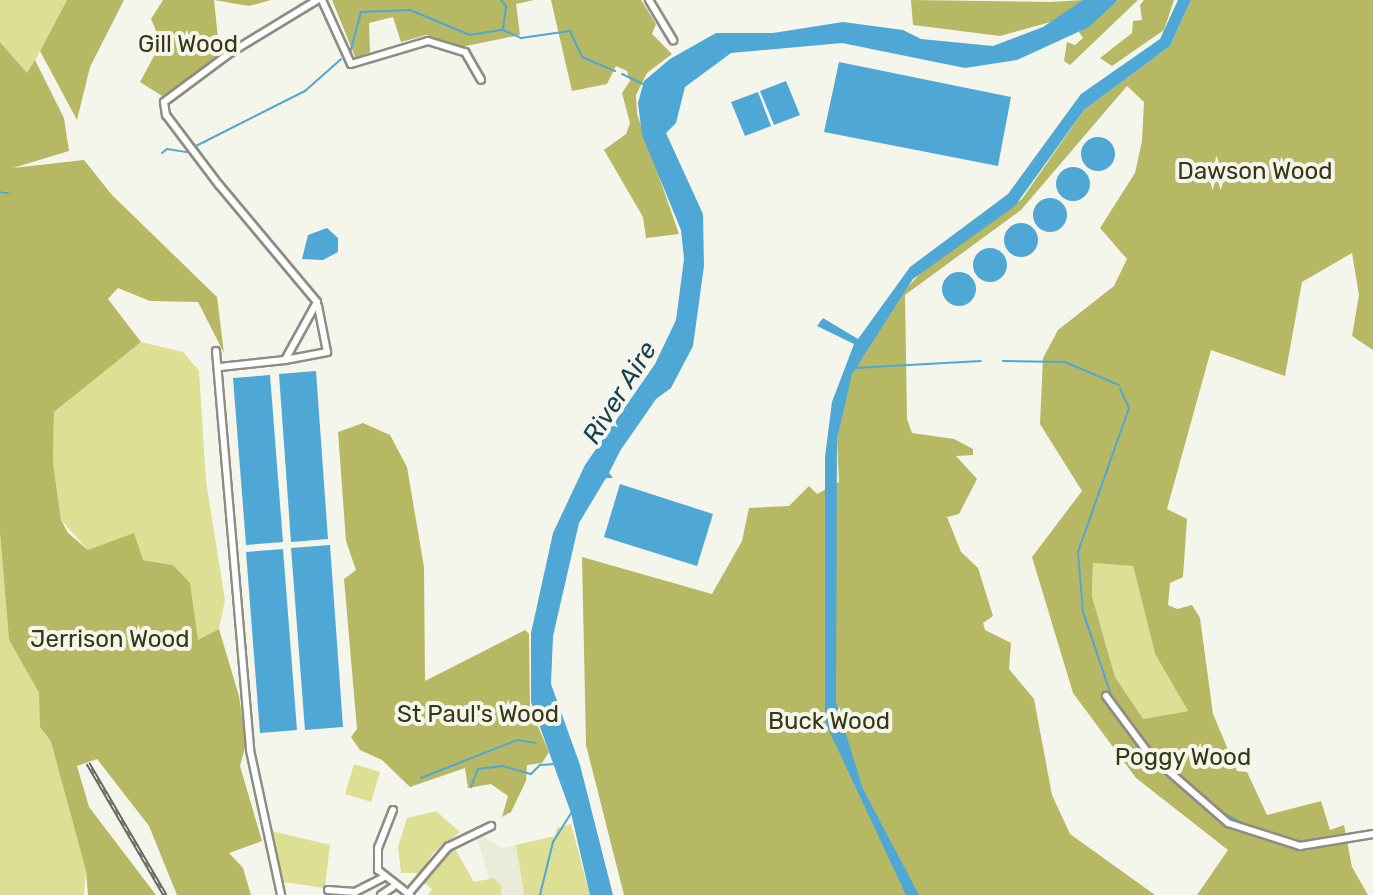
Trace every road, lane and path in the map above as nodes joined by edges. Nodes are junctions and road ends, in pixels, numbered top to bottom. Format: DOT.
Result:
graph roads {
  1 [pos="320,0"];
  2 [pos="649,0"];
  3 [pos="673,40"];
  4 [pos="481,80"];
  5 [pos="317,302"];
  6 [pos="216,351"];
  7 [pos="285,360"];
  8 [pos="220,367"];
  9 [pos="1106,696"];
  10 [pos="393,810"];
  11 [pos="491,826"];
  12 [pos="1373,834"];
  13 [pos="383,878"];
  14 [pos="393,887"];
  15 [pos="328,890"];
  16 [pos="409,894"];
  17 [pos="281,895"];
  18 [pos="381,895"];
  1 -- 4 [label="street"];
  1 -- 5 [label="street"];
  2 -- 3 [label="street"];
  5 -- 7 [label="street"];
  5 -- 7 [label="street"];
  6 -- 8 [label="street"];
  7 -- 8 [label="street"];
  8 -- 17 [label="street"];
  9 -- 12 [label="street"];
  10 -- 13 [label="street"];
  11 -- 16 [label="street"];
  13 -- 14 [label="street"];
  13 -- 15 [label="street"];
  14 -- 16 [label="street"];
  14 -- 18 [label="street"];
}
